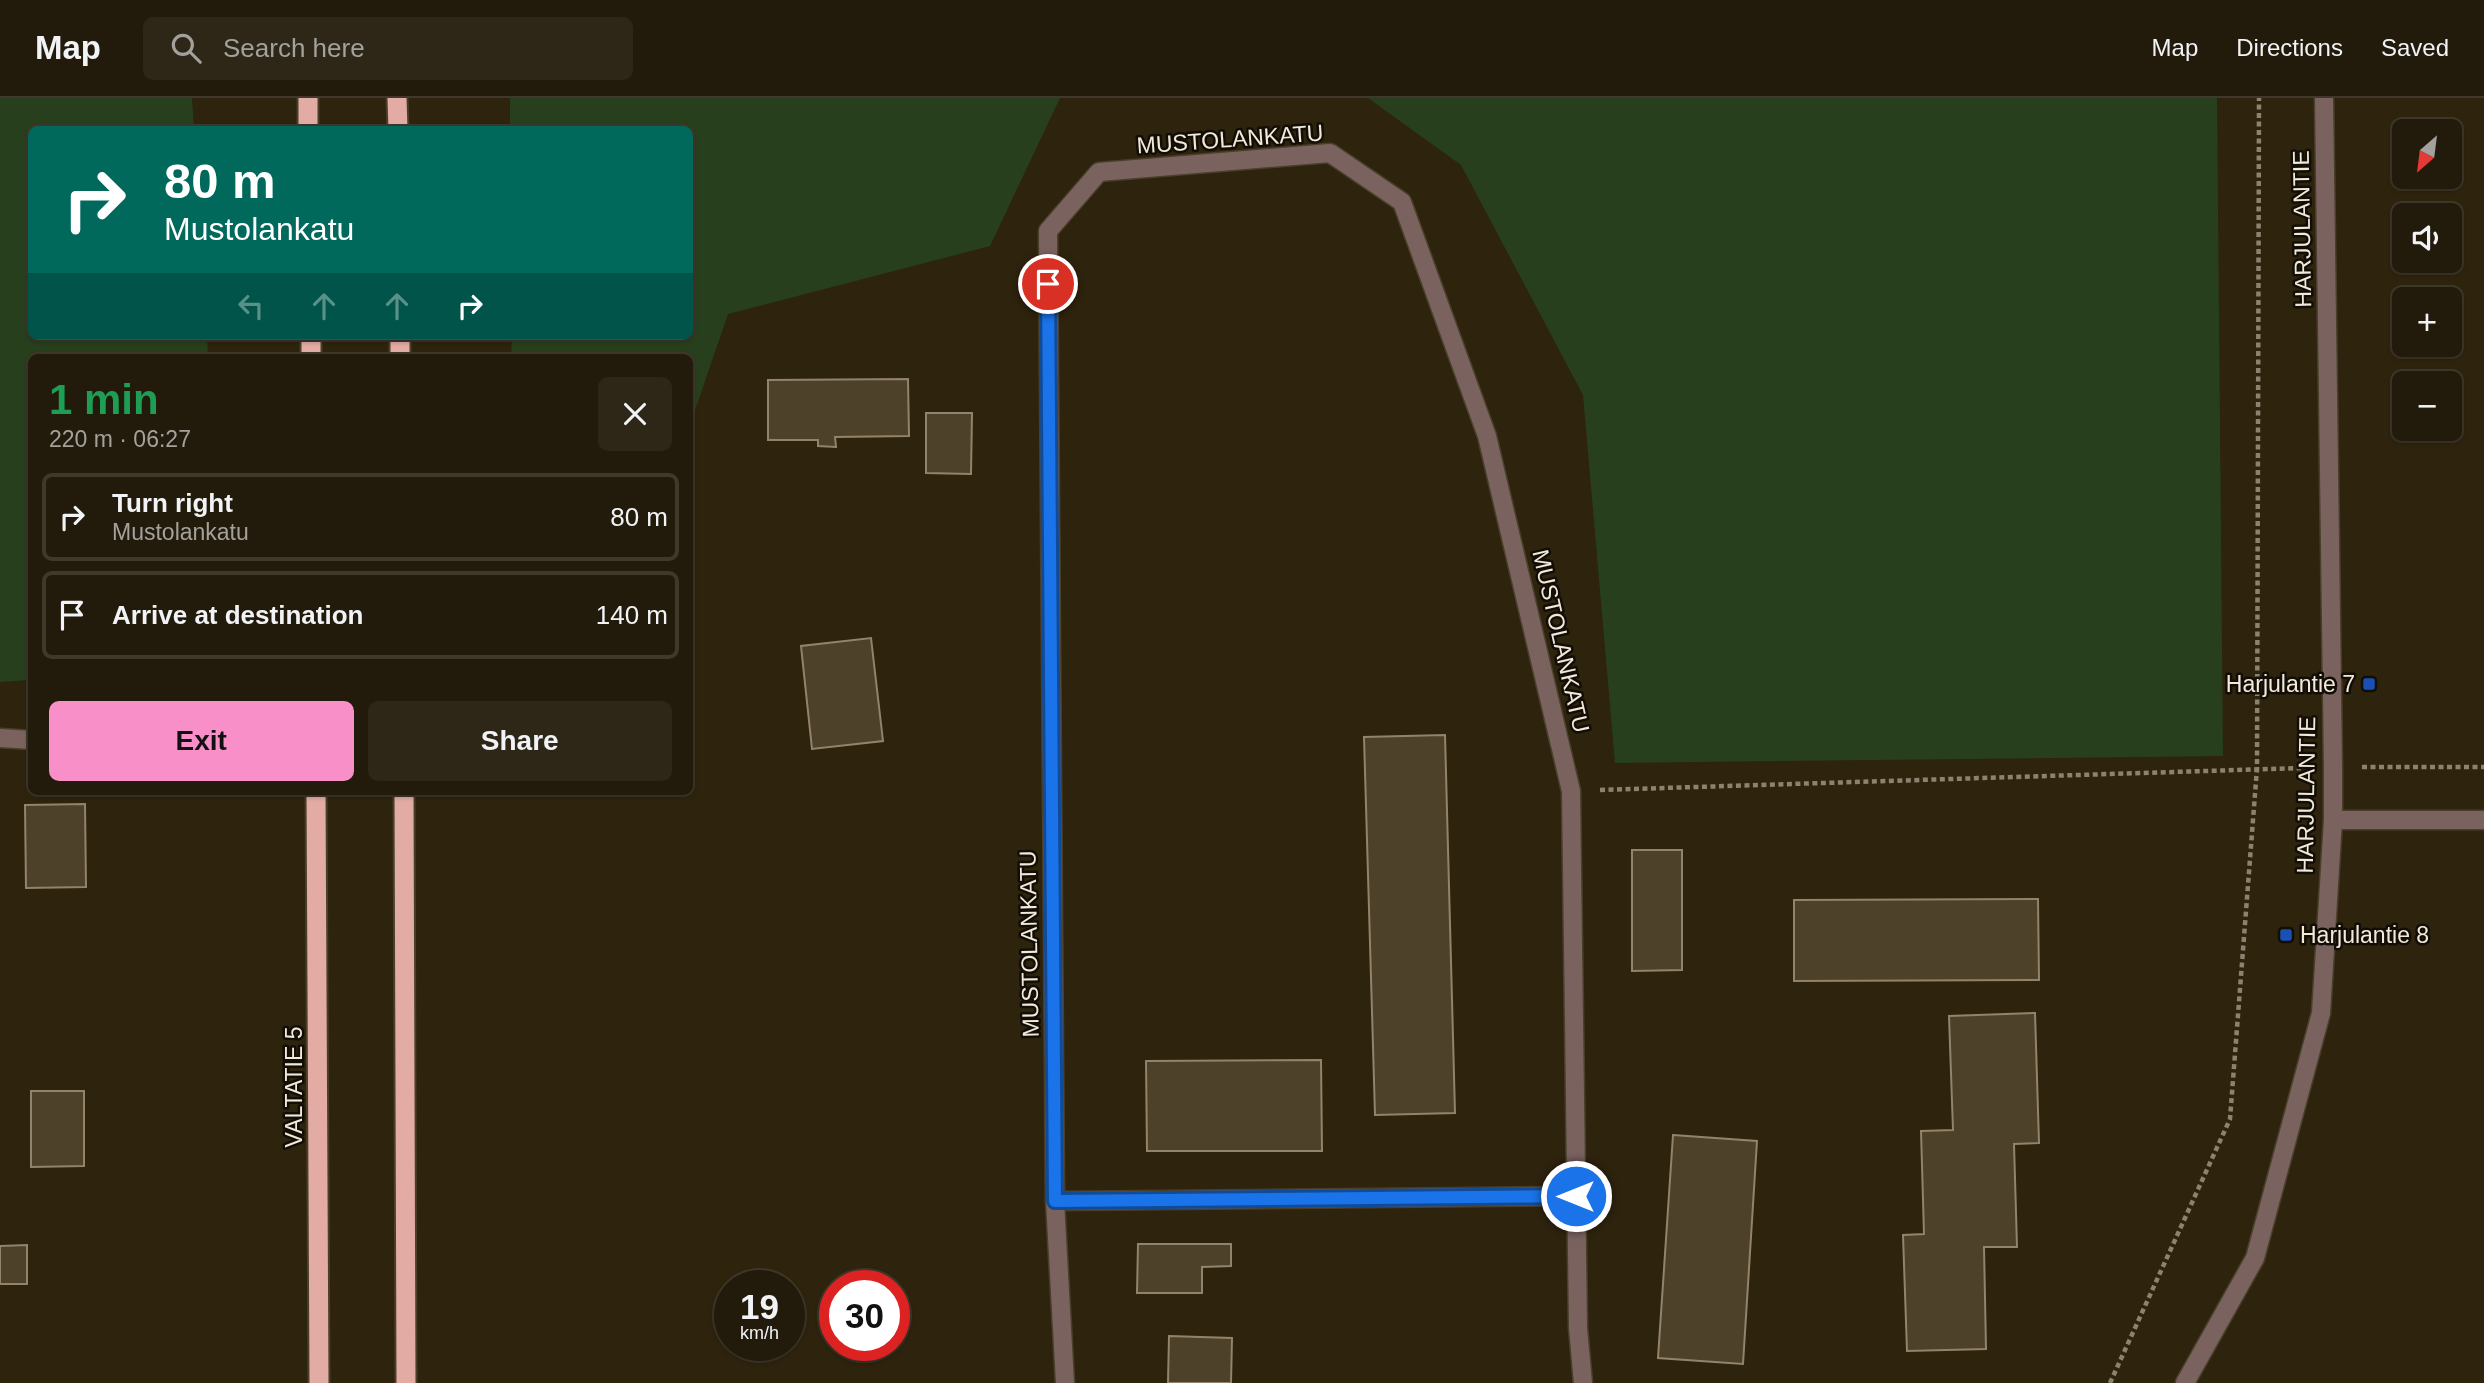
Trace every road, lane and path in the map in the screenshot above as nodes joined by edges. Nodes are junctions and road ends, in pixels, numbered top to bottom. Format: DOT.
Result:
graph roads {
  1 [pos="308,98"];
  2 [pos="397,98"];
  3 [pos="2259,98"];
  4 [pos="2324,98"];
  5 [pos="308,126"];
  6 [pos="398,126"];
  7 [pos="0,738"];
  8 [pos="28,740"];
  9 [pos="2333,767"];
  10 [pos="2484,767"];
  11 [pos="2257,768"];
  12 [pos="1571,791"];
  13 [pos="316,795"];
  14 [pos="404,795"];
  15 [pos="2333,820"];
  16 [pos="2484,820"];
  17 [pos="1576,1196"];
  18 [pos="1055,1201"];
  19 [pos="319,1383"];
  20 [pos="406,1383"];
  21 [pos="1066,1383"];
  22 [pos="1583,1383"];
  23 [pos="2110,1383"];
  24 [pos="2185,1383"];
  1 -- 5 [label="highway"];
  2 -- 6 [label="highway"];
  3 -- 11 [label="path"];
  4 -- 9 [label="street, HARJULANTIE"];
  7 -- 8 [label="street"];
  9 -- 10 [label="path"];
  9 -- 11 [label="path"];
  9 -- 15 [label="street, HARJULANTIE"];
  11 -- 12 [label="path"];
  11 -- 23 [label="path"];
  12 -- 17 [label="street, MUSTOLANKATU"];
  12 -- 18 [label="street, MUSTOLANKATU"];
  13 -- 19 [label="highway, VALTATIE 5"];
  14 -- 20 [label="highway"];
  15 -- 16 [label="street"];
  15 -- 24 [label="street, HARJULANTIE"];
  17 -- 18 [label="street"];
  17 -- 22 [label="street, MUSTOLANKATU"];
  18 -- 21 [label="street, MUSTOLANKATU"];
}
